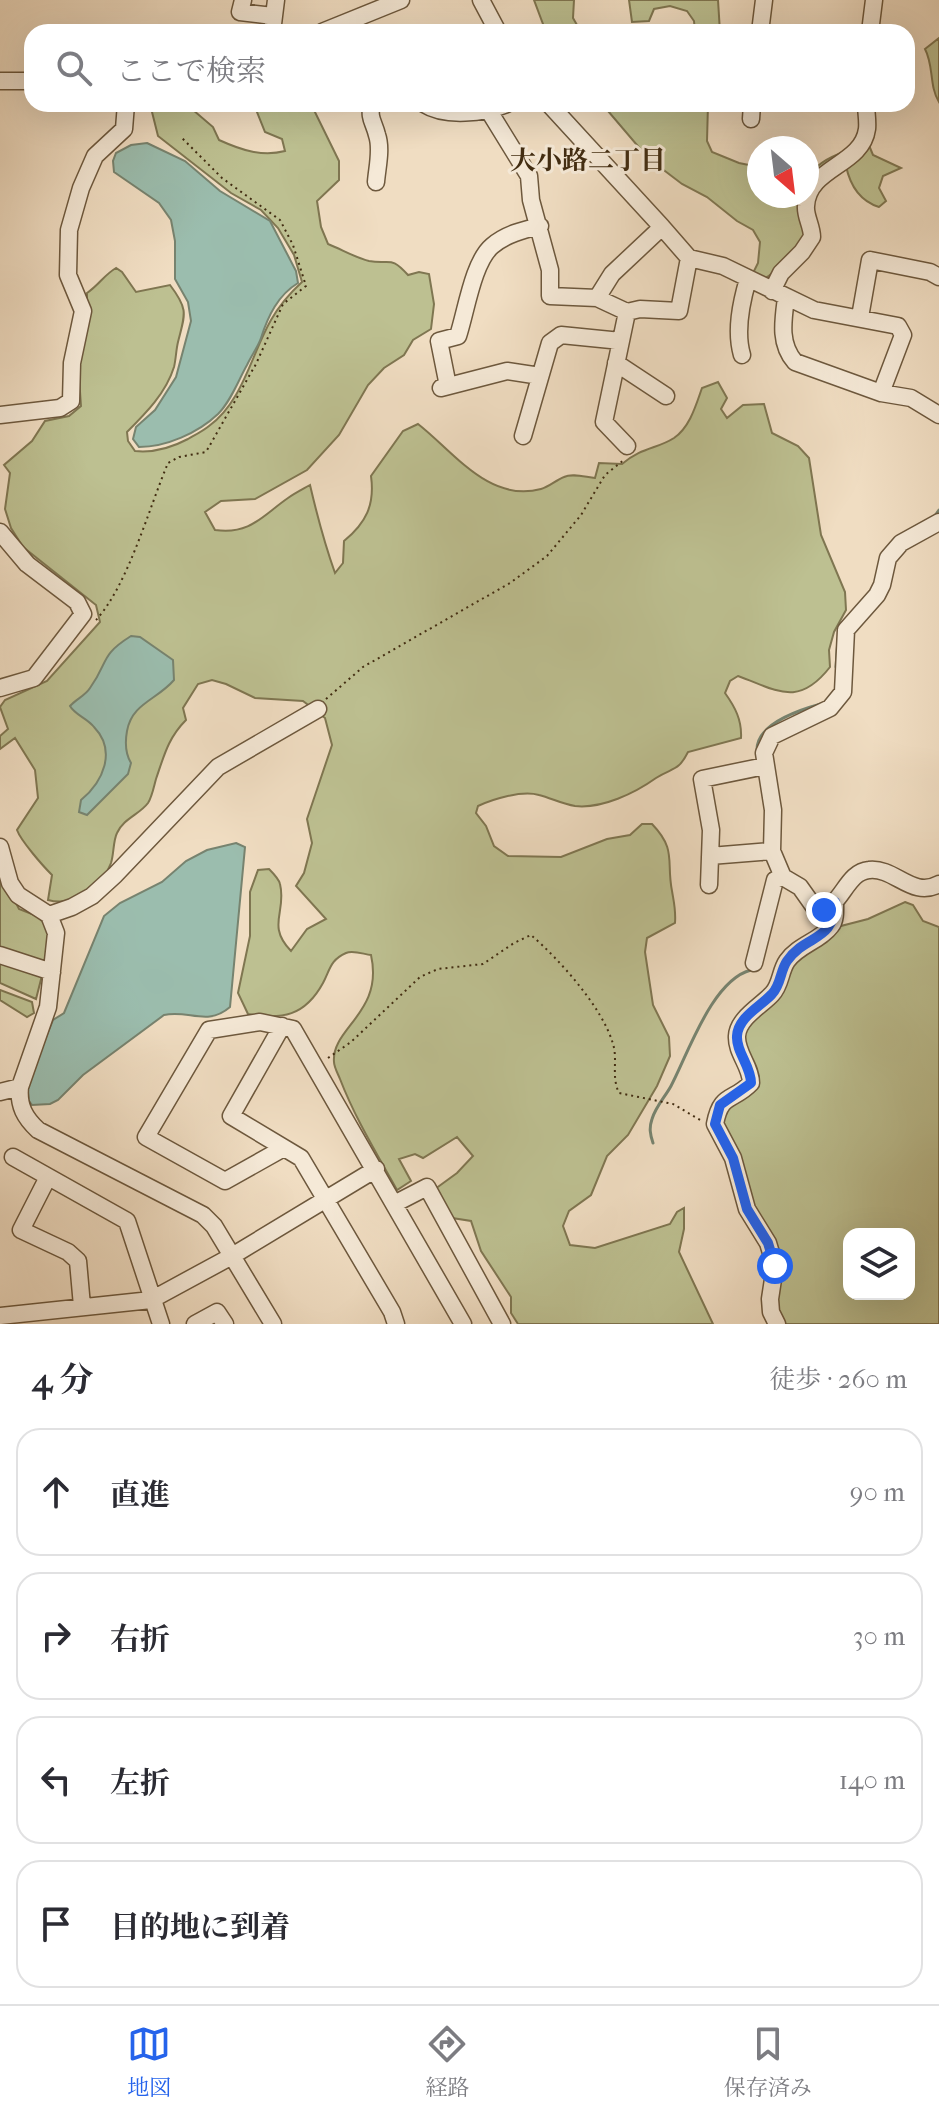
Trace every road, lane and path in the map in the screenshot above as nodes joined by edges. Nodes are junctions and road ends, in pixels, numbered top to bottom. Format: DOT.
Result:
graph roads {
  1 [pos="243,0"];
  2 [pos="401,0"];
  3 [pos="481,0"];
  4 [pos="764,0"];
  5 [pos="874,0"];
  6 [pos="274,16"];
  7 [pos="346,24"];
  8 [pos="494,24"];
  9 [pos="761,24"];
  10 [pos="871,24"];
  11 [pos="0,81"];
  12 [pos="24,81"];
  13 [pos="125,112"];
  14 [pos="371,112"];
  15 [pos="490,112"];
  16 [pos="556,112"];
  17 [pos="866,112"];
  18 [pos="180,136"];
  19 [pos="376,182"];
  20 [pos="540,226"];
  21 [pos="662,227"];
  22 [pos="689,258"];
  23 [pos="939,277"];
  24 [pos="748,279"];
  25 [pos="779,295"];
  26 [pos="597,298"];
  27 [pos="627,312"];
  28 [pos="860,317"];
  29 [pos="621,341"];
  30 [pos="742,355"];
  31 [pos="616,363"];
  32 [pos="540,376"];
  33 [pos="881,393"];
  34 [pos="666,396"];
  35 [pos="0,415"];
  36 [pos="939,415"];
  37 [pos="523,436"];
  38 [pos="627,446"];
  39 [pos="939,522"];
  40 [pos="0,532"];
  41 [pos="94,623"];
  42 [pos="0,688"];
  43 [pos="318,709"];
  44 [pos="765,766"];
  45 [pos="0,847"];
  46 [pos="772,851"];
  47 [pos="710,856"];
  48 [pos="783,877"];
  49 [pos="939,884"];
  50 [pos="709,885"];
  51 [pos="835,902"];
  52 [pos="49,915"];
  53 [pos="0,955"];
  54 [pos="754,963"];
  55 [pos="52,972"];
  56 [pos="282,1026"];
  57 [pos="316,1065"];
  58 [pos="20,1087"];
  59 [pos="0,1092"];
  60 [pos="715,1124"];
  61 [pos="282,1149"];
  62 [pos="13,1157"];
  63 [pos="376,1169"];
  64 [pos="48,1177"];
  65 [pos="325,1199"];
  66 [pos="396,1203"];
  67 [pos="232,1256"];
  68 [pos="151,1300"];
  69 [pos="82,1306"];
  70 [pos="0,1316"];
  71 [pos="161,1324"];
  72 [pos="195,1324"];
  73 [pos="225,1324"];
  74 [pos="273,1324"];
  75 [pos="396,1324"];
  76 [pos="463,1324"];
  77 [pos="502,1324"];
  78 [pos="777,1324"];
  1 -- 6 [label="street"];
  2 -- 7 [label="street"];
  3 -- 8 [label="street"];
  4 -- 9 [label="street"];
  5 -- 10 [label="street"];
  11 -- 12 [label="street"];
  13 -- 35 [label="street"];
  14 -- 19 [label="street"];
  15 -- 20 [label="street"];
  16 -- 21 [label="street"];
  17 -- 25 [label="street"];
  18 -- 41 [label="path"];
  20 -- 26 [label="street"];
  20 -- 32 [label="street"];
  21 -- 22 [label="street"];
  21 -- 26 [label="street"];
  22 -- 24 [label="street"];
  22 -- 27 [label="street"];
  23 -- 28 [label="street"];
  24 -- 25 [label="street"];
  24 -- 30 [label="street"];
  25 -- 28 [label="street"];
  25 -- 33 [label="street"];
  26 -- 27 [label="street"];
  27 -- 29 [label="street"];
  28 -- 33 [label="street"];
  29 -- 31 [label="street"];
  29 -- 32 [label="street"];
  31 -- 34 [label="street"];
  31 -- 38 [label="street"];
  32 -- 37 [label="street"];
  33 -- 36 [label="street"];
  38 -- 43 [label="path"];
  39 -- 44 [label="street"];
  40 -- 42 [label="street"];
  43 -- 52 [label="street"];
  44 -- 46 [label="street"];
  44 -- 47 [label="street"];
  45 -- 52 [label="street"];
  46 -- 47 [label="street"];
  46 -- 48 [label="street"];
  47 -- 50 [label="street"];
  48 -- 51 [label="street"];
  48 -- 54 [label="street"];
  49 -- 51 [label="street"];
  51 -- 60 [label="street"];
  52 -- 55 [label="street"];
  53 -- 55 [label="street"];
  55 -- 58 [label="street"];
  56 -- 57 [label="street"];
  56 -- 61 [label="street"];
  56 -- 61 [label="street"];
  57 -- 60 [label="path"];
  57 -- 63 [label="street"];
  58 -- 59 [label="street"];
  58 -- 67 [label="street"];
  60 -- 78 [label="street"];
  61 -- 65 [label="street"];
  62 -- 64 [label="street"];
  63 -- 65 [label="street"];
  63 -- 66 [label="street"];
  64 -- 68 [label="street"];
  64 -- 69 [label="street"];
  65 -- 67 [label="street"];
  65 -- 75 [label="street"];
  66 -- 76 [label="street"];
  66 -- 77 [label="street"];
  67 -- 68 [label="street"];
  67 -- 74 [label="street"];
  68 -- 69 [label="street"];
  68 -- 71 [label="street"];
  69 -- 70 [label="street"];
  72 -- 73 [label="street"];
}
